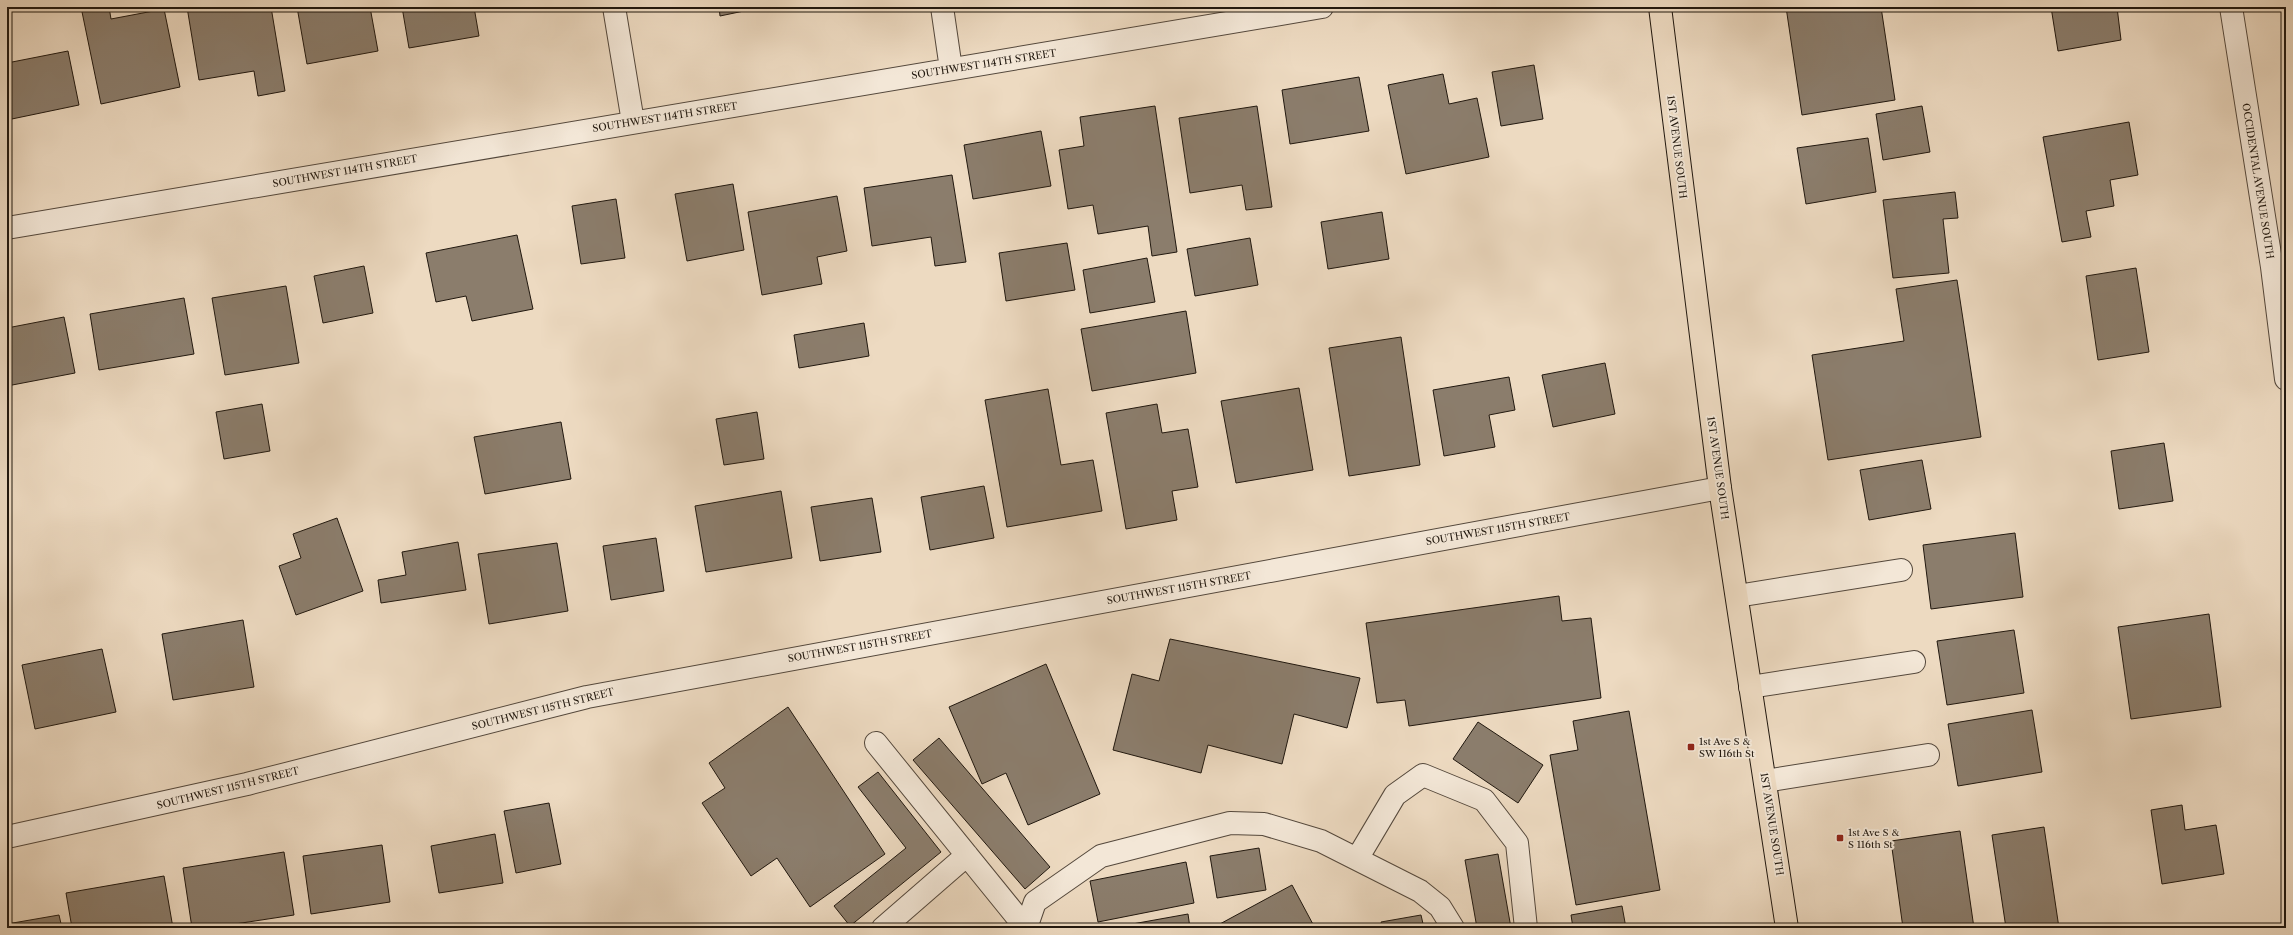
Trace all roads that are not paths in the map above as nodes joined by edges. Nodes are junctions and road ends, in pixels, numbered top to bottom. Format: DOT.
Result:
graph roads {
  1 [pos="614,7"];
  2 [pos="942,7"];
  3 [pos="1322,7"];
  4 [pos="1660,7"];
  5 [pos="2231,7"];
  6 [pos="951,69"];
  7 [pos="633,122"];
  8 [pos="7,228"];
  9 [pos="2286,379"];
  10 [pos="1720,488"];
  11 [pos="1901,570"];
  12 [pos="1737,596"];
  13 [pos="1914,662"];
  14 [pos="1750,687"];
  15 [pos="876,743"];
  16 [pos="1928,755"];
  17 [pos="1765,781"];
  18 [pos="7,837"];
  19 [pos="967,855"];
  20 [pos="1357,859"];
  21 [pos="883,928"];
  22 [pos="1026,928"];
  23 [pos="1453,928"];
  24 [pos="1526,928"];
  25 [pos="1787,928"];
  1 -- 7 [label="street"];
  2 -- 6 [label="street"];
  3 -- 6 [label="street, SOUTHWEST 114TH STREET"];
  4 -- 10 [label="main road, 1ST AVENUE SOUTH"];
  5 -- 9 [label="street, OCCIDENTAL AVENUE SOUTH"];
  6 -- 7 [label="street, SOUTHWEST 114TH STREET"];
  7 -- 8 [label="street, SOUTHWEST 114TH STREET"];
  10 -- 12 [label="main road, 1ST AVENUE SOUTH"];
  10 -- 18 [label="street, SOUTHWEST 115TH STREET"];
  11 -- 12 [label="street"];
  12 -- 14 [label="main road, 1ST AVENUE SOUTH"];
  13 -- 14 [label="street"];
  14 -- 17 [label="main road, 1ST AVENUE SOUTH"];
  15 -- 19 [label="street"];
  16 -- 17 [label="street"];
  17 -- 25 [label="main road, 1ST AVENUE SOUTH"];
  19 -- 21 [label="street"];
  19 -- 22 [label="street"];
  20 -- 22 [label="street"];
  20 -- 23 [label="street"];
  20 -- 24 [label="street"];
}
